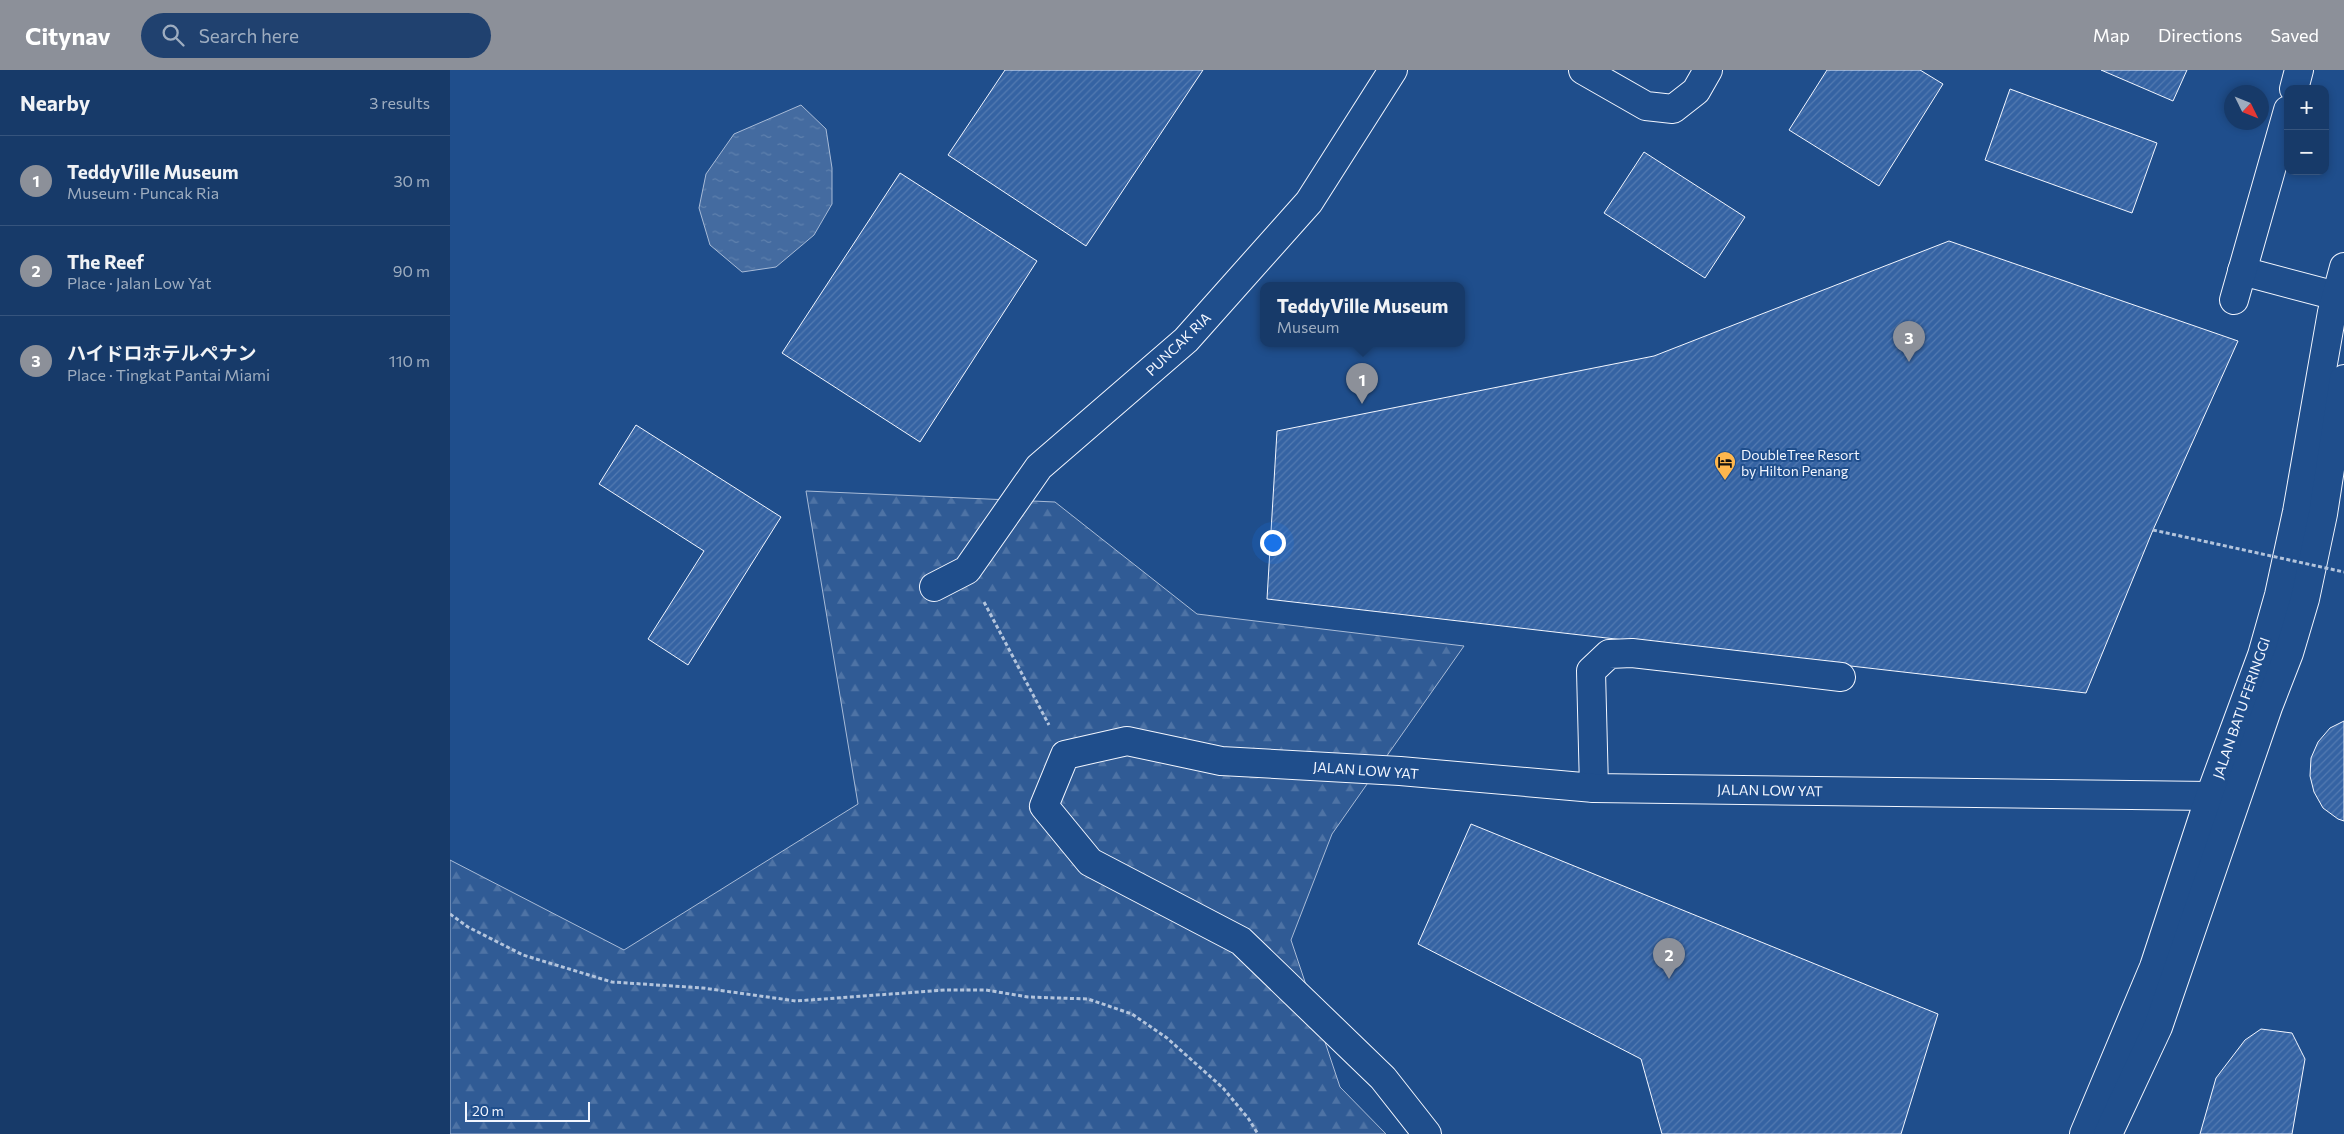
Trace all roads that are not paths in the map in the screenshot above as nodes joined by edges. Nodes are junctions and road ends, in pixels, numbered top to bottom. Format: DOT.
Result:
graph roads {
  1 [pos="1393,70"];
  2 [pos="1583,70"];
  3 [pos="1708,70"];
  4 [pos="2299,70"];
  5 [pos="2295,85"];
  6 [pos="2284,124"];
  7 [pos="2344,267"];
  8 [pos="2242,272"];
  9 [pos="2340,297"];
  10 [pos="2234,300"];
  11 [pos="2344,379"];
  12 [pos="934,587"];
  13 [pos="1841,676"];
  14 [pos="1594,788"];
  15 [pos="2223,800"];
  16 [pos="1427,1134"];
  17 [pos="2084,1134"];
  18 [pos="2108,1134"];
  1 -- 12 [label="street, PUNCAK RIA"];
  2 -- 3 [label="street"];
  4 -- 5 [label="street"];
  6 -- 8 [label="street"];
  7 -- 9 [label="street, JALAN BATU FERINGGI"];
  8 -- 9 [label="street"];
  8 -- 10 [label="street"];
  9 -- 15 [label="street, JALAN BATU FERINGGI"];
  11 -- 15 [label="street, JALAN BATU FERINGGI"];
  13 -- 14 [label="street"];
  14 -- 15 [label="street, JALAN LOW YAT"];
  14 -- 16 [label="street, JALAN LOW YAT"];
  15 -- 17 [label="street, JALAN BATU FERINGGI"];
  15 -- 18 [label="street, JALAN BATU FERINGGI"];
}
